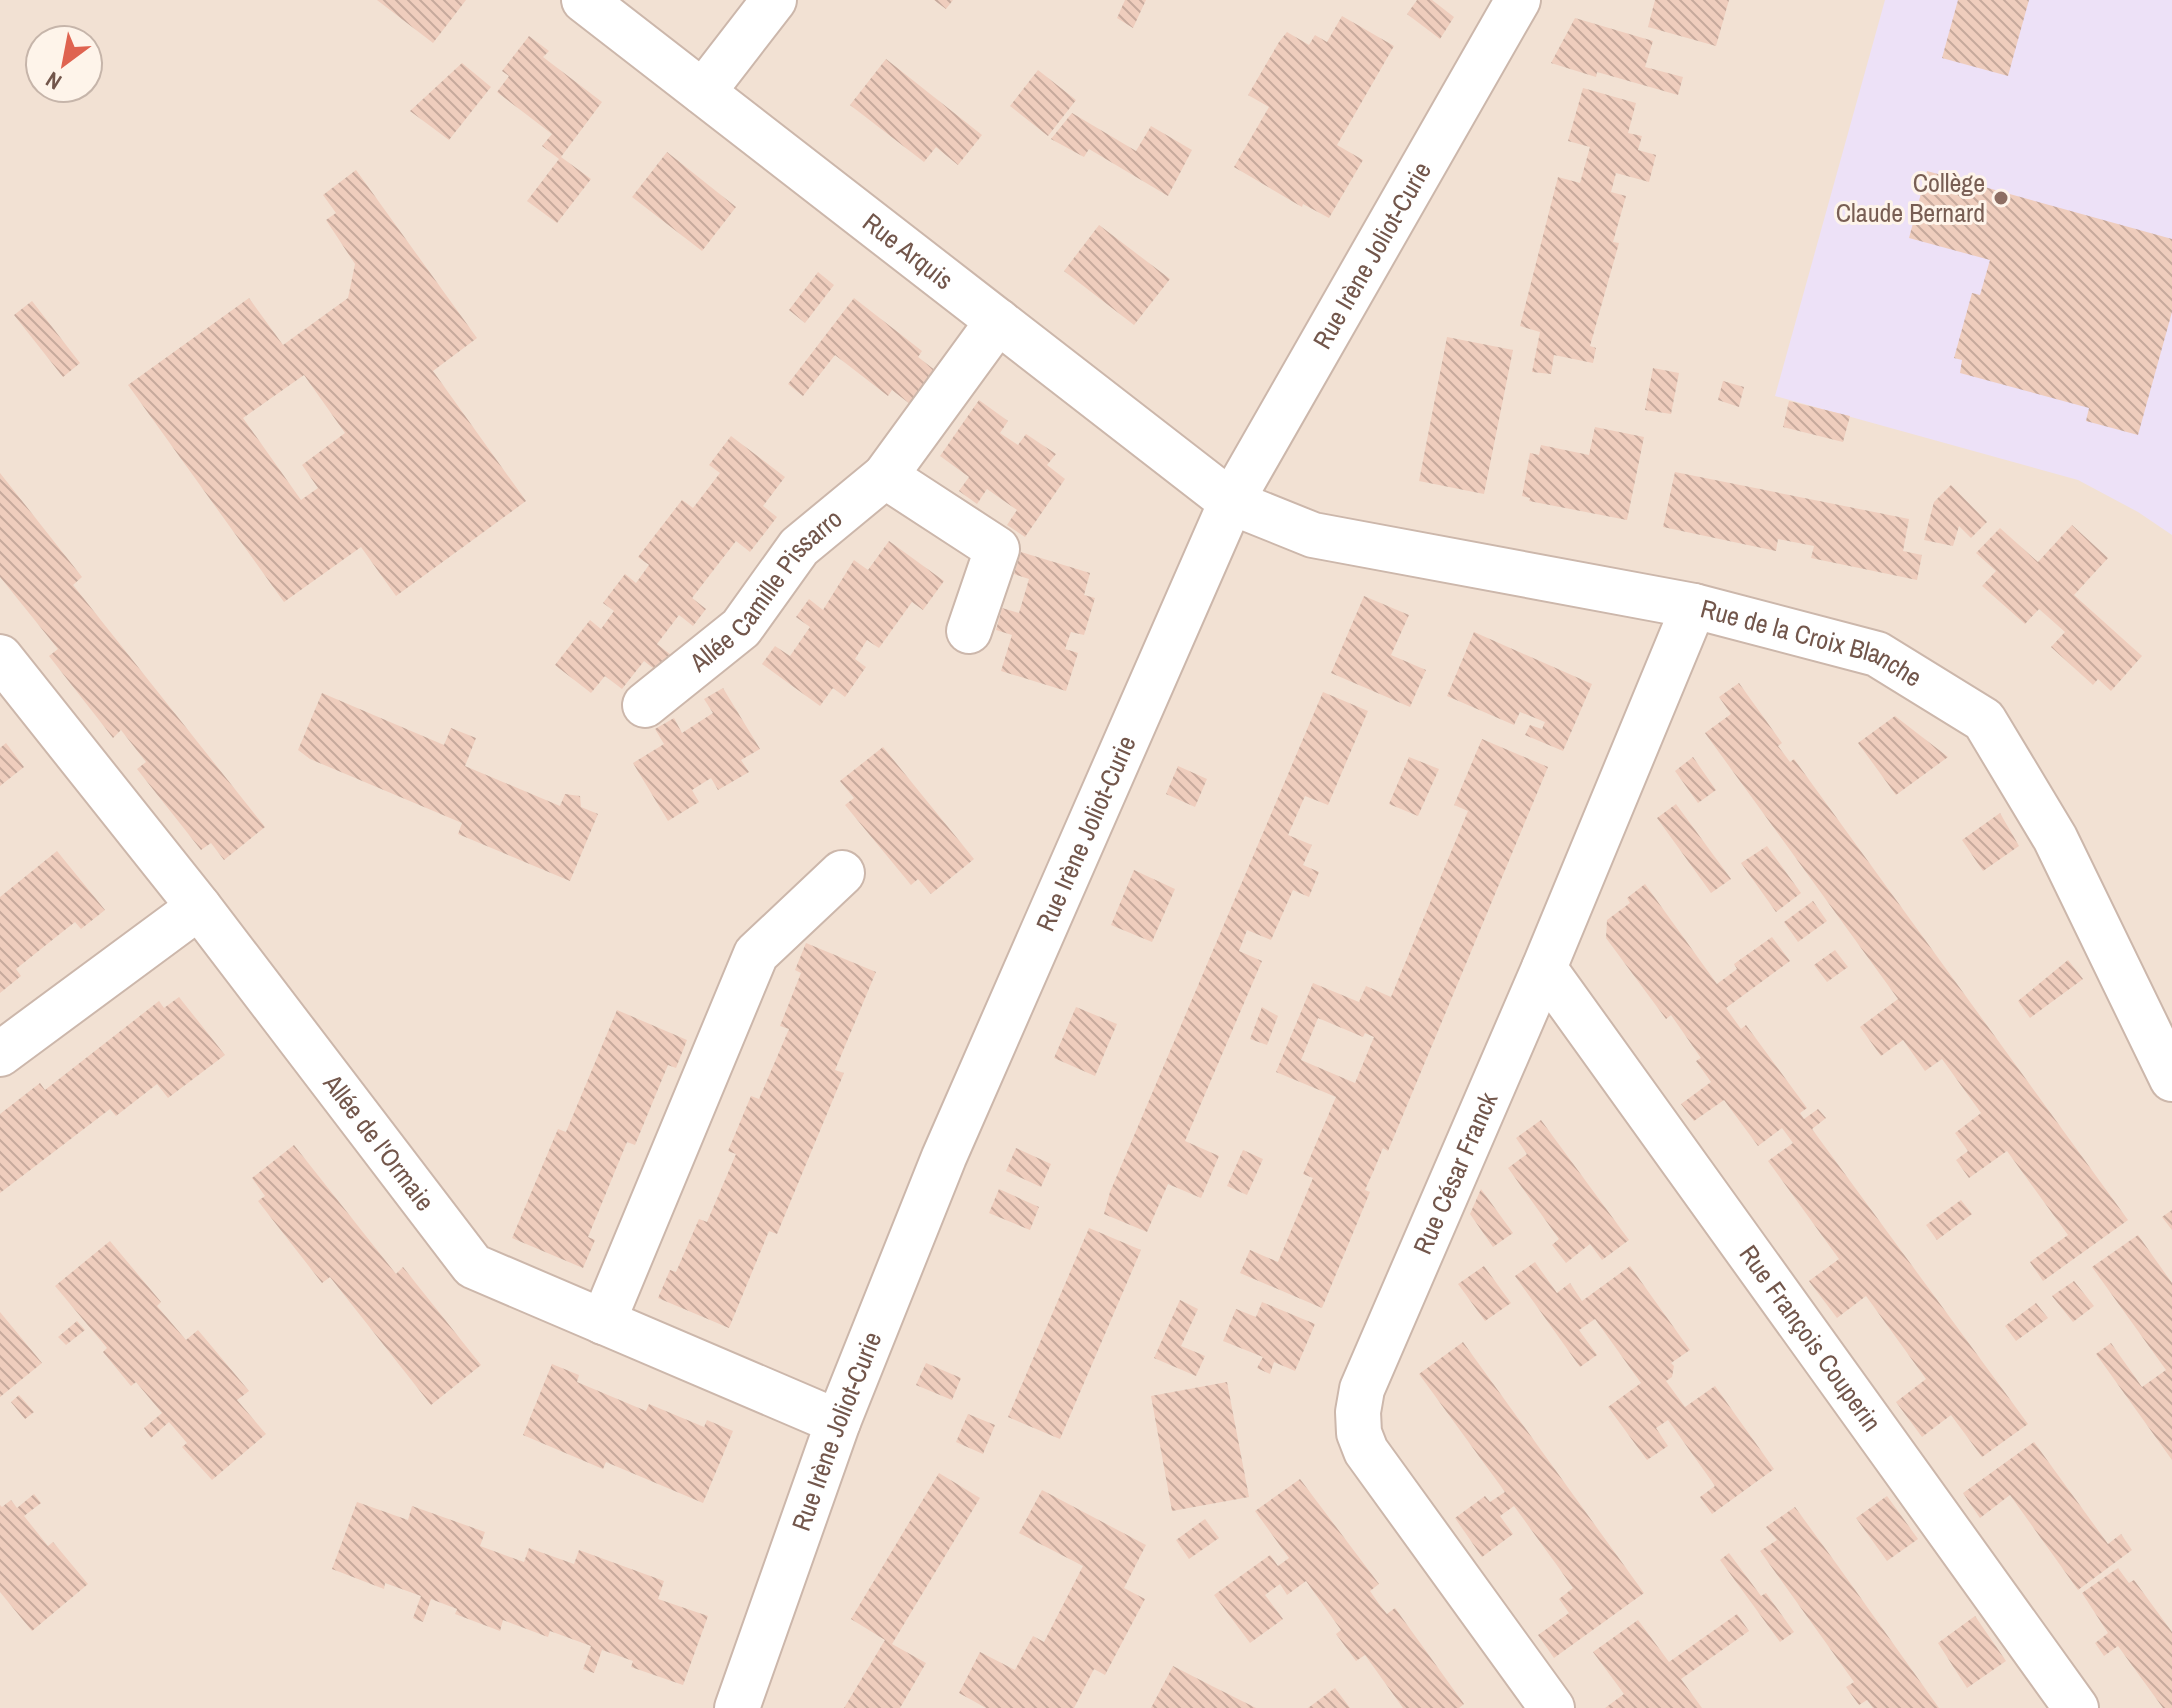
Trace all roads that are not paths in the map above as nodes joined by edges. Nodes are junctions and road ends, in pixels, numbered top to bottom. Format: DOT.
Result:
graph roads {
  1 [pos="584,0"];
  2 [pos="774,0"];
  3 [pos="1518,0"];
  4 [pos="703,92"];
  5 [pos="998,321"];
  6 [pos="885,476"];
  7 [pos="1231,502"];
  8 [pos="1694,606"];
  9 [pos="969,631"];
  10 [pos="0,657"];
  11 [pos="645,705"];
  12 [pos="842,873"];
  13 [pos="199,907"];
  14 [pos="1544,968"];
  15 [pos="0,1054"];
  16 [pos="2172,1079"];
  17 [pos="603,1322"];
  18 [pos="838,1422"];
  19 [pos="737,1708"];
  20 [pos="1552,1708"];
  21 [pos="2076,1708"];
  1 -- 4 [label="street, Rue Arquis"];
  2 -- 4 [label="street"];
  3 -- 7 [label="street, Rue Irène Joliot-Curie"];
  4 -- 5 [label="street, Rue Arquis"];
  5 -- 6 [label="street, Allée Camille Pissarro"];
  5 -- 7 [label="street, Rue Arquis"];
  6 -- 9 [label="street"];
  6 -- 11 [label="street, Allée Camille Pissarro"];
  7 -- 8 [label="street, Rue de la Croix Blanche"];
  7 -- 18 [label="street, Rue Irène Joliot-Curie"];
  8 -- 14 [label="street, Rue César Franck"];
  8 -- 16 [label="street, Rue de la Croix Blanche"];
  10 -- 13 [label="street, Allée de l'Ormaie"];
  12 -- 17 [label="street"];
  13 -- 15 [label="street"];
  13 -- 17 [label="street, Allée de l'Ormaie"];
  14 -- 20 [label="street, Rue César Franck"];
  14 -- 21 [label="street, Rue François Couperin"];
  17 -- 18 [label="street, Allée de l'Ormaie"];
  18 -- 19 [label="street, Rue Irène Joliot-Curie"];
}
